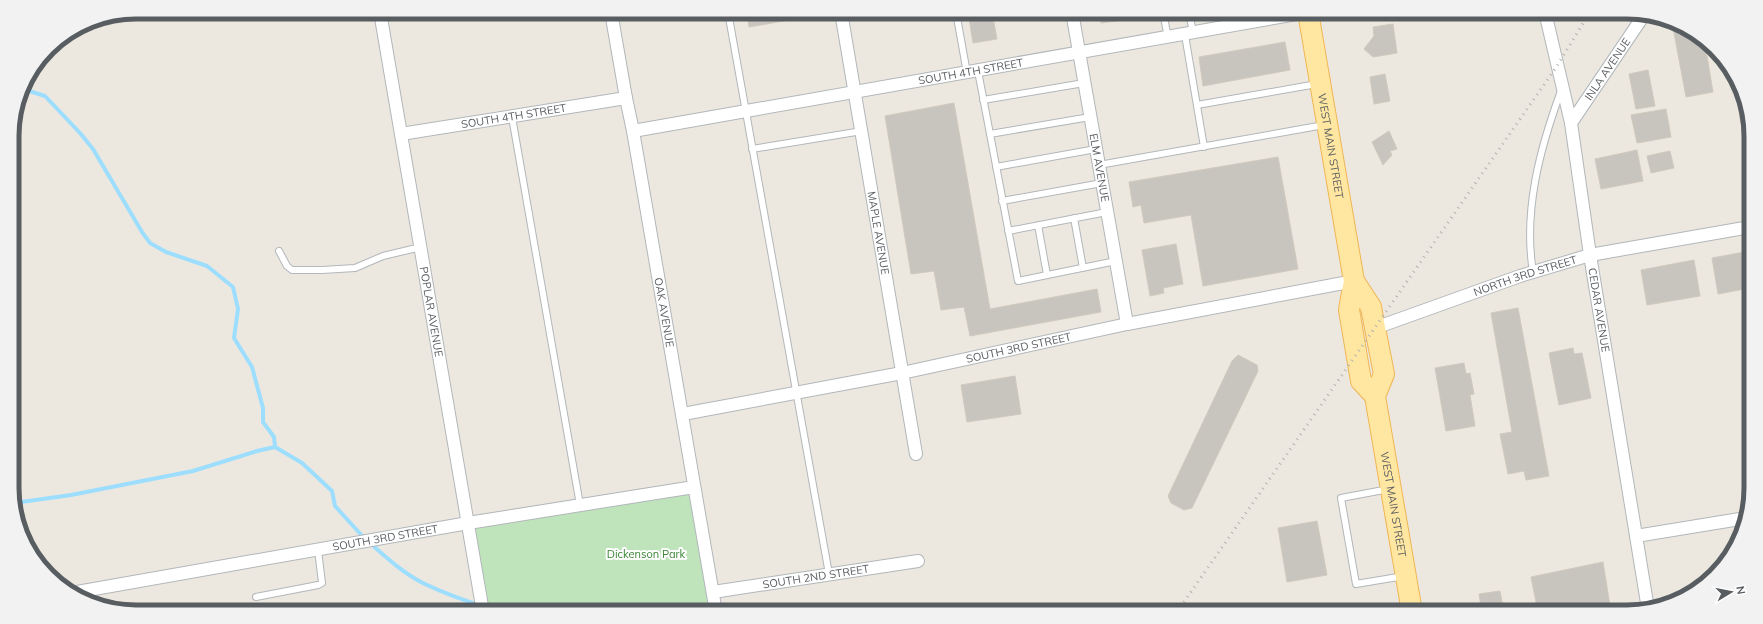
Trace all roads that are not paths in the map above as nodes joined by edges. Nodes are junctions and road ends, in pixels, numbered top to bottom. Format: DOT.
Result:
graph roads {
  1 [pos="381,19"];
  2 [pos="612,19"];
  3 [pos="729,19"];
  4 [pos="842,19"];
  5 [pos="958,19"];
  6 [pos="1073,19"];
  7 [pos="1164,19"];
  8 [pos="1189,19"];
  9 [pos="1270,19"];
  10 [pos="1309,19"];
  11 [pos="1547,19"];
  12 [pos="1641,20"];
  13 [pos="1189,34"];
  14 [pos="1168,38"];
  15 [pos="1079,54"];
  16 [pos="972,72"];
  17 [pos="1084,83"];
  18 [pos="1320,84"];
  19 [pos="1562,88"];
  20 [pos="855,91"];
  21 [pos="626,98"];
  22 [pos="983,100"];
  23 [pos="1197,105"];
  24 [pos="745,111"];
  25 [pos="512,117"];
  26 [pos="1090,117"];
  27 [pos="1571,123"];
  28 [pos="1327,124"];
  29 [pos="633,131"];
  30 [pos="862,131"];
  31 [pos="401,134"];
  32 [pos="990,134"];
  33 [pos="1204,147"];
  34 [pos="752,149"];
  35 [pos="1096,149"];
  36 [pos="1099,165"];
  37 [pos="996,167"];
  38 [pos="1102,183"];
  39 [pos="1002,201"];
  40 [pos="1107,212"];
  41 [pos="1074,218"];
  42 [pos="1038,225"];
  43 [pos="1744,228"];
  44 [pos="1008,231"];
  45 [pos="421,247"];
  46 [pos="279,251"];
  47 [pos="1590,255"];
  48 [pos="1116,261"];
  49 [pos="1083,268"];
  50 [pos="1533,272"];
  51 [pos="1047,275"];
  52 [pos="1354,281"];
  53 [pos="1127,324"];
  54 [pos="1375,328"];
  55 [pos="902,373"];
  56 [pos="796,392"];
  57 [pos="1375,396"];
  58 [pos="683,414"];
  59 [pos="916,454"];
  60 [pos="694,487"];
  61 [pos="1392,489"];
  62 [pos="580,505"];
  63 [pos="1740,519"];
  64 [pos="468,523"];
  65 [pos="1636,536"];
  66 [pos="324,549"];
  67 [pos="918,561"];
  68 [pos="829,574"];
  69 [pos="1406,575"];
  70 [pos="81,591"];
  71 [pos="714,592"];
  72 [pos="256,597"];
  73 [pos="1647,603"];
  74 [pos="482,605"];
  75 [pos="715,605"];
  76 [pos="1411,605"];
  1 -- 31 [label="street, POPLAR AVENUE"];
  2 -- 21 [label="street, OAK AVENUE"];
  3 -- 24 [label="lane"];
  4 -- 20 [label="street, MAPLE AVENUE"];
  5 -- 16 [label="lane"];
  6 -- 15 [label="street, ELM AVENUE"];
  7 -- 14 [label="lane"];
  8 -- 13 [label="lane"];
  9 -- 13 [label="street, SOUTH 4TH STREET"];
  10 -- 18 [label="main road, WEST MAIN STREET"];
  11 -- 19 [label="street, CEDAR AVENUE"];
  12 -- 27 [label="street, INLA AVENUE"];
  13 -- 14 [label="street, SOUTH 4TH STREET"];
  13 -- 23 [label="lane"];
  14 -- 15 [label="street, SOUTH 4TH STREET"];
  15 -- 16 [label="street, SOUTH 4TH STREET"];
  15 -- 17 [label="street, ELM AVENUE"];
  16 -- 20 [label="street, SOUTH 4TH STREET"];
  16 -- 22 [label="lane"];
  17 -- 22 [label="lane"];
  17 -- 26 [label="street, ELM AVENUE"];
  18 -- 23 [label="lane"];
  18 -- 28 [label="main road, WEST MAIN STREET"];
  19 -- 27 [label="street, CEDAR AVENUE"];
  19 -- 50 [label="lane"];
  20 -- 24 [label="street, SOUTH 4TH STREET"];
  20 -- 30 [label="street, MAPLE AVENUE"];
  21 -- 25 [label="street, SOUTH 4TH STREET"];
  21 -- 29 [label="street, OAK AVENUE"];
  22 -- 32 [label="lane"];
  23 -- 33 [label="lane"];
  24 -- 29 [label="street, SOUTH 4TH STREET"];
  24 -- 34 [label="lane"];
  25 -- 31 [label="street, SOUTH 4TH STREET"];
  25 -- 62 [label="lane"];
  26 -- 32 [label="lane"];
  26 -- 35 [label="street, ELM AVENUE"];
  27 -- 47 [label="street, CEDAR AVENUE"];
  28 -- 33 [label="lane"];
  28 -- 52 [label="main road, WEST MAIN STREET"];
  29 -- 58 [label="street, OAK AVENUE"];
  30 -- 34 [label="lane"];
  30 -- 55 [label="street, MAPLE AVENUE"];
  31 -- 45 [label="street, POPLAR AVENUE"];
  32 -- 37 [label="lane"];
  33 -- 36 [label="lane"];
  34 -- 56 [label="lane"];
  35 -- 36 [label="street, ELM AVENUE"];
  35 -- 37 [label="lane"];
  36 -- 38 [label="street, ELM AVENUE"];
  37 -- 39 [label="lane"];
  38 -- 39 [label="lane"];
  38 -- 40 [label="street, ELM AVENUE"];
  39 -- 44 [label="lane"];
  40 -- 41 [label="lane"];
  40 -- 48 [label="street, ELM AVENUE"];
  41 -- 42 [label="lane"];
  41 -- 49 [label="lane"];
  42 -- 44 [label="lane"];
  42 -- 51 [label="lane"];
  43 -- 47 [label="street, NORTH 3RD STREET"];
  44 -- 51 [label="lane"];
  45 -- 46 [label="lane"];
  45 -- 64 [label="street, POPLAR AVENUE"];
  47 -- 50 [label="street, NORTH 3RD STREET"];
  47 -- 65 [label="street, CEDAR AVENUE"];
  48 -- 49 [label="lane"];
  48 -- 53 [label="street, ELM AVENUE"];
  49 -- 51 [label="lane"];
  50 -- 54 [label="street, NORTH 3RD STREET"];
  52 -- 53 [label="street, SOUTH 3RD STREET"];
  52 -- 54 [label="main road, WEST MAIN STREET"];
  52 -- 57 [label="main road, WEST MAIN STREET"];
  53 -- 55 [label="street, SOUTH 3RD STREET"];
  54 -- 57 [label="main road, WEST MAIN STREET"];
  55 -- 56 [label="street, SOUTH 3RD STREET"];
  55 -- 59 [label="street, MAPLE AVENUE"];
  56 -- 58 [label="street, SOUTH 3RD STREET"];
  56 -- 68 [label="lane"];
  57 -- 61 [label="main road, WEST MAIN STREET"];
  58 -- 60 [label="street, OAK AVENUE"];
  60 -- 62 [label="street, SOUTH 3RD STREET"];
  60 -- 71 [label="street, OAK AVENUE"];
  61 -- 69 [label="main road, WEST MAIN STREET"];
  61 -- 69 [label="lane"];
  62 -- 64 [label="street, SOUTH 3RD STREET"];
  63 -- 65 [label="street"];
  64 -- 66 [label="street, SOUTH 3RD STREET"];
  64 -- 74 [label="street, POPLAR AVENUE"];
  65 -- 73 [label="street, CEDAR AVENUE"];
  66 -- 70 [label="street, SOUTH 3RD STREET"];
  66 -- 72 [label="lane"];
  67 -- 68 [label="street, SOUTH 2ND STREET"];
  68 -- 71 [label="street, SOUTH 2ND STREET"];
  69 -- 76 [label="main road, WEST MAIN STREET"];
  71 -- 75 [label="street, OAK AVENUE"];
}
